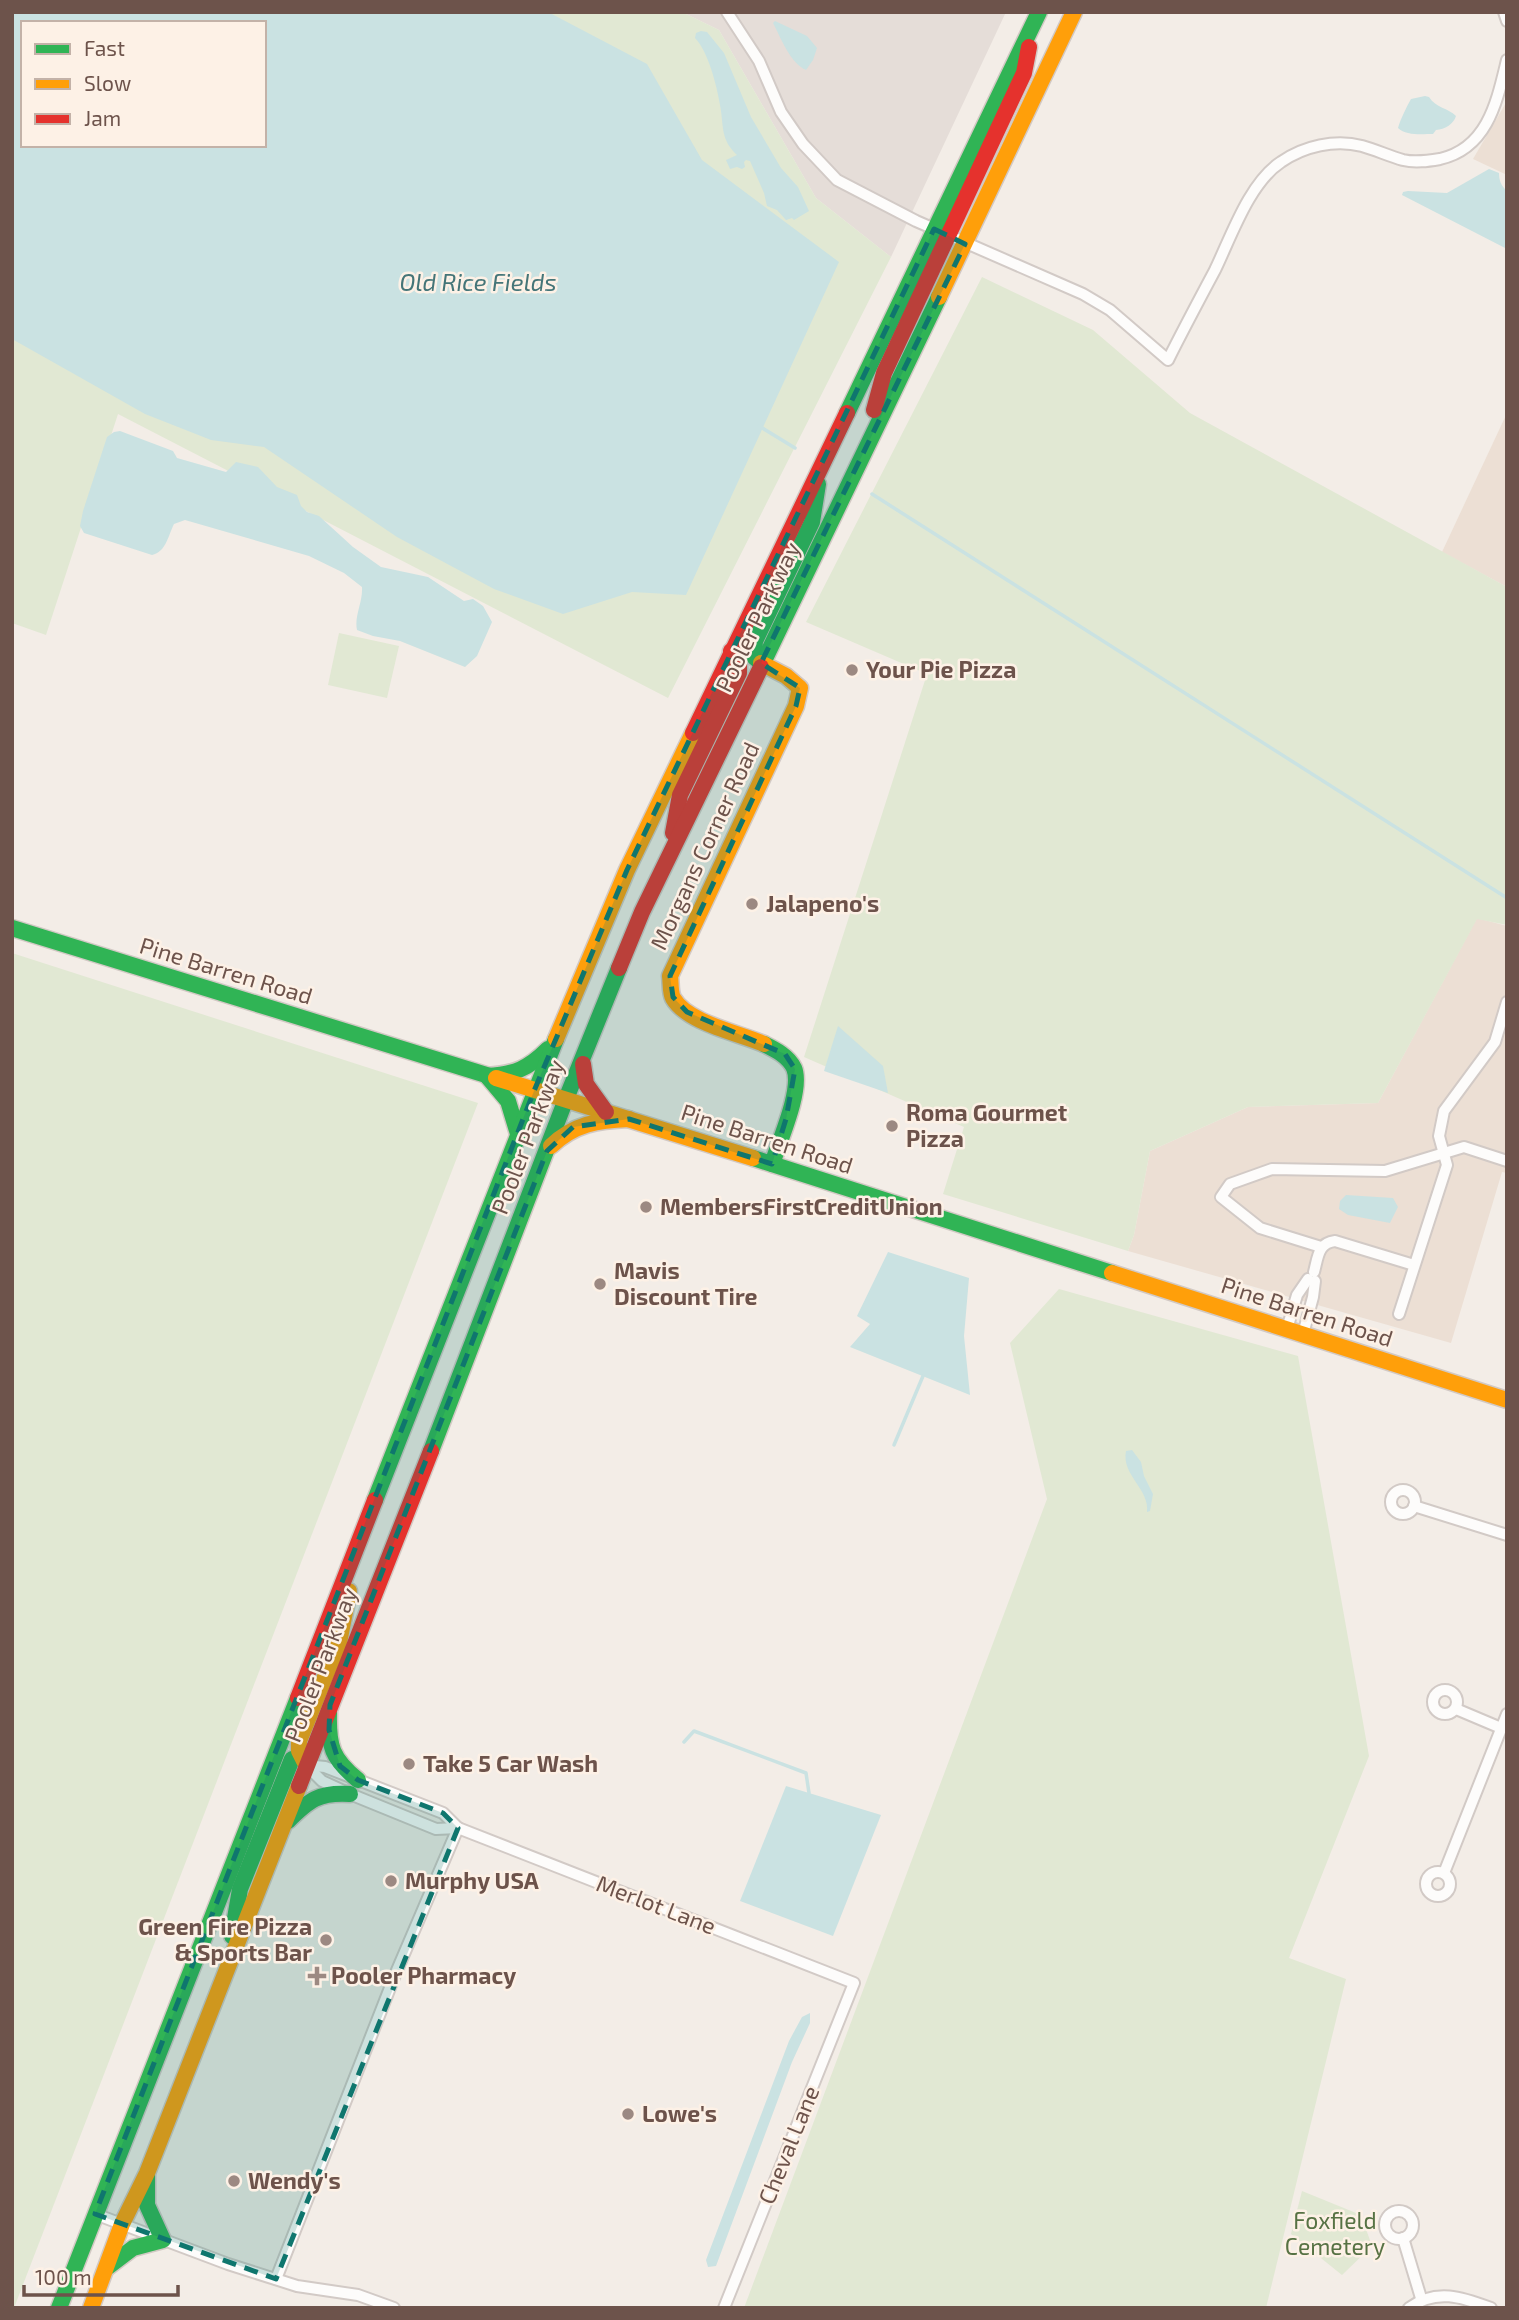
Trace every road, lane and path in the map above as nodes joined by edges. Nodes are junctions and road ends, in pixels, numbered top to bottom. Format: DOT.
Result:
graph roads {
  1 [pos="727,12"];
  2 [pos="1074,12"];
  3 [pos="1504,12"];
  4 [pos="1036,18"];
  5 [pos="1507,21"];
  6 [pos="1507,60"];
  7 [pos="1495,108"];
  8 [pos="1507,112"];
  9 [pos="941,232"];
  10 [pos="965,244"];
  11 [pos="865,446"];
  12 [pos="822,464"];
  13 [pos="731,651"];
  14 [pos="761,663"];
  15 [pos="668,857"];
  16 [pos="12,928"];
  17 [pos="1507,1002"];
  18 [pos="554,1042"];
  19 [pos="584,1055"];
  20 [pos="487,1076"];
  21 [pos="534,1091"];
  22 [pos="566,1099"];
  23 [pos="606,1112"];
  24 [pos="629,1119"];
  25 [pos="518,1134"];
  26 [pos="547,1151"];
  27 [pos="1444,1153"];
  28 [pos="1507,1161"];
  29 [pos="772,1164"];
  30 [pos="1321,1247"];
  31 [pos="1414,1265"];
  32 [pos="1312,1277"];
  33 [pos="1399,1314"];
  34 [pos="1287,1329"];
  35 [pos="1303,1334"];
  36 [pos="1507,1400"];
  37 [pos="1414,1506"];
  38 [pos="1507,1535"];
  39 [pos="358,1544"];
  40 [pos="330,1705"];
  41 [pos="1456,1709"];
  42 [pos="1507,1714"];
  43 [pos="1501,1728"];
  44 [pos="276,1753"];
  45 [pos="299,1762"];
  46 [pos="354,1787"];
  47 [pos="283,1826"];
  48 [pos="458,1828"];
  49 [pos="1444,1873"];
  50 [pos="225,1974"];
  51 [pos="854,1983"];
  52 [pos="148,2173"];
  53 [pos="95,2214"];
  54 [pos="122,2224"];
  55 [pos="1403,2238"];
  56 [pos="163,2240"];
  57 [pos="105,2270"];
  58 [pos="276,2279"];
  59 [pos="1422,2298"];
  60 [pos="59,2308"];
  61 [pos="91,2308"];
  62 [pos="394,2308"];
  63 [pos="723,2308"];
  64 [pos="1409,2308"];
  65 [pos="1491,2308"];
  1 -- 9 [label="street"];
  2 -- 10 [label="main road, Pooler Parkway"];
  3 -- 5 [label="street"];
  4 -- 9 [label="main road"];
  6 -- 7 [label="street"];
  7 -- 8 [label="street"];
  7 -- 10 [label="street"];
  9 -- 10 [label="street"];
  9 -- 11 [label="main road"];
  9 -- 12 [label="main road, Pooler Parkway"];
  10 -- 11 [label="main road, Pooler Parkway"];
  11 -- 14 [label="main road, Pooler Parkway"];
  12 -- 13 [label="main road, Pooler Parkway"];
  12 -- 14 [label="main road"];
  13 -- 15 [label="main road"];
  13 -- 18 [label="main road, Pooler Parkway"];
  14 -- 15 [label="main road, Pooler Parkway"];
  14 -- 29 [label="main road, Morgans Corner Road"];
  15 -- 19 [label="main road, Pooler Parkway"];
  16 -- 20 [label="main road, Pine Barren Road"];
  17 -- 27 [label="street"];
  18 -- 20 [label="main road"];
  18 -- 21 [label="main road, Pooler Parkway"];
  19 -- 22 [label="main road, Pooler Parkway"];
  19 -- 23 [label="main road"];
  20 -- 21 [label="main road, Pine Barren Road"];
  20 -- 25 [label="main road"];
  21 -- 22 [label="main road, Pine Barren Road"];
  21 -- 25 [label="main road, Pooler Parkway"];
  22 -- 23 [label="main road, Pine Barren Road"];
  22 -- 26 [label="main road, Pooler Parkway"];
  23 -- 24 [label="main road, Pine Barren Road"];
  24 -- 26 [label="main road"];
  24 -- 29 [label="main road, Pine Barren Road"];
  25 -- 39 [label="main road, Pooler Parkway"];
  26 -- 40 [label="main road, Pooler Parkway"];
  27 -- 28 [label="street"];
  27 -- 30 [label="street"];
  27 -- 31 [label="street"];
  29 -- 34 [label="main road, Pine Barren Road"];
  30 -- 31 [label="street"];
  30 -- 32 [label="street"];
  31 -- 33 [label="street"];
  32 -- 34 [label="street"];
  32 -- 35 [label="street"];
  34 -- 35 [label="main road, Pine Barren Road"];
  35 -- 36 [label="main road, Pine Barren Road"];
  37 -- 38 [label="street"];
  39 -- 44 [label="main road, Pooler Parkway"];
  39 -- 45 [label="main road"];
  40 -- 45 [label="main road, Pooler Parkway"];
  40 -- 46 [label="main road"];
  41 -- 43 [label="street"];
  42 -- 43 [label="street"];
  43 -- 49 [label="street"];
  44 -- 45 [label="street, Merlot Lane"];
  44 -- 53 [label="main road, Pooler Parkway"];
  45 -- 46 [label="street, Merlot Lane"];
  45 -- 46 [label="street, Merlot Lane"];
  45 -- 47 [label="main road, Pooler Parkway"];
  45 -- 50 [label="main road"];
  46 -- 47 [label="main road"];
  46 -- 48 [label="street, Merlot Lane"];
  46 -- 48 [label="street, Merlot Lane"];
  47 -- 50 [label="main road, Pooler Parkway"];
  48 -- 51 [label="street, Merlot Lane"];
  48 -- 58 [label="street"];
  50 -- 52 [label="main road, Pooler Parkway"];
  51 -- 63 [label="street, Cheval Lane"];
  52 -- 54 [label="main road, Pooler Parkway"];
  52 -- 56 [label="main road"];
  53 -- 54 [label="street"];
  53 -- 60 [label="main road, Pooler Parkway"];
  54 -- 56 [label="street"];
  54 -- 57 [label="main road, Pooler Parkway"];
  55 -- 59 [label="street"];
  56 -- 57 [label="main road"];
  56 -- 58 [label="street"];
  57 -- 61 [label="main road, Pooler Parkway"];
  58 -- 62 [label="street"];
  59 -- 64 [label="street"];
  59 -- 65 [label="street"];
}
